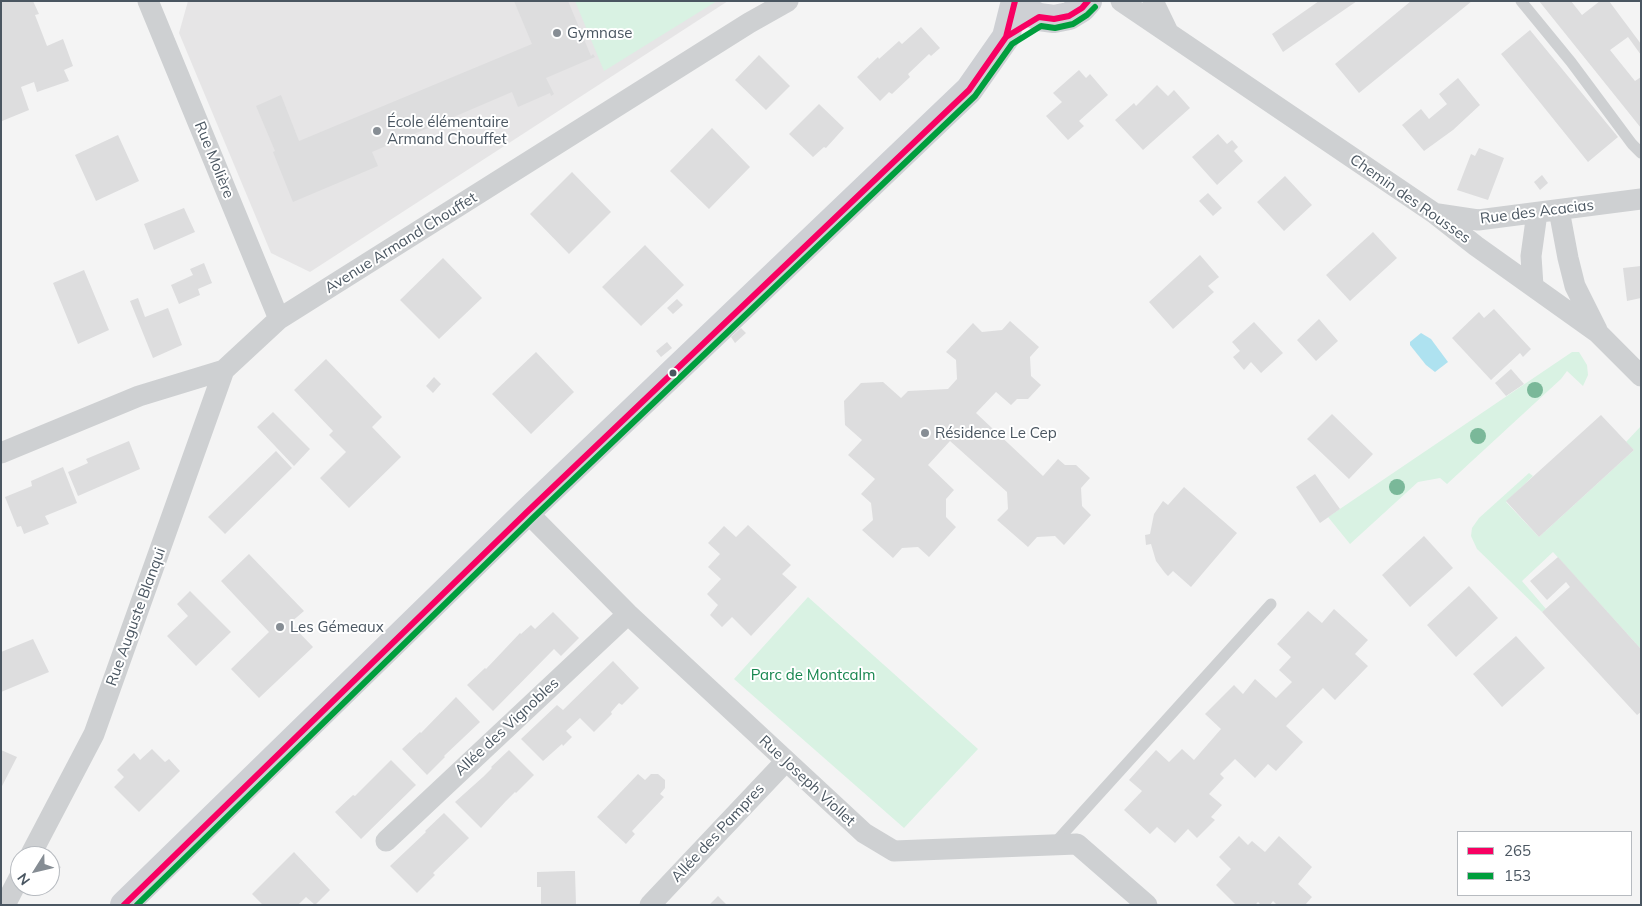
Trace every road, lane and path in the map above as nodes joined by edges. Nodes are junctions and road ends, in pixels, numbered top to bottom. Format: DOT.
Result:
graph roads {
  1 [pos="148,1"];
  2 [pos="788,1"];
  3 [pos="1016,1"];
  4 [pos="1153,1"];
  5 [pos="1521,1"];
  6 [pos="1122,2"];
  7 [pos="1085,5"];
  8 [pos="1039,17"];
  9 [pos="1169,35"];
  10 [pos="1006,37"];
  11 [pos="1641,153"];
  12 [pos="1641,199"];
  13 [pos="1559,210"];
  14 [pos="1537,212"];
  15 [pos="1434,213"];
  16 [pos="1533,286"];
  17 [pos="279,319"];
  18 [pos="1598,333"];
  19 [pos="224,370"];
  20 [pos="1641,376"];
  21 [pos="1,452"];
  22 [pos="527,512"];
  23 [pos="1271,604"];
  24 [pos="628,614"];
  25 [pos="786,761"];
  26 [pos="386,840"];
  27 [pos="1053,845"];
  28 [pos="35,846"];
  29 [pos="124,905"];
  30 [pos="650,905"];
  31 [pos="1147,905"];
  1 -- 17 [label="street, Rue Molière"];
  2 -- 17 [label="street, Avenue Armand Chouffet"];
  3 -- 8 [label="main road"];
  3 -- 10 [label="main road"];
  4 -- 9 [label="street"];
  5 -- 11 [label="lane"];
  6 -- 7 [label="street, Chemin des Rousses"];
  6 -- 9 [label="street, Chemin des Rousses"];
  7 -- 8 [label="main road"];
  8 -- 10 [label="main road"];
  9 -- 15 [label="street, Chemin des Rousses"];
  10 -- 22 [label="main road"];
  12 -- 13 [label="street, Rue des Acacias"];
  13 -- 14 [label="street, Rue des Acacias"];
  13 -- 18 [label="street"];
  14 -- 15 [label="street, Rue des Acacias"];
  14 -- 16 [label="street"];
  15 -- 16 [label="street, Chemin des Rousses"];
  16 -- 18 [label="street, Chemin des Rousses"];
  17 -- 19 [label="street, Avenue Armand Chouffet"];
  18 -- 20 [label="street, Chemin des Rousses"];
  19 -- 21 [label="street, Avenue Armand Chouffet"];
  19 -- 28 [label="street, Rue Auguste Blanqui"];
  22 -- 24 [label="street, Rue Joseph Viollet"];
  22 -- 29 [label="main road"];
  23 -- 27 [label="lane"];
  24 -- 25 [label="street, Rue Joseph Viollet"];
  24 -- 26 [label="street, Allée des Vignobles"];
  25 -- 27 [label="street, Rue Joseph Viollet"];
  25 -- 30 [label="street, Allée des Pampres"];
  27 -- 31 [label="street, Rue Joseph Viollet"];
}
